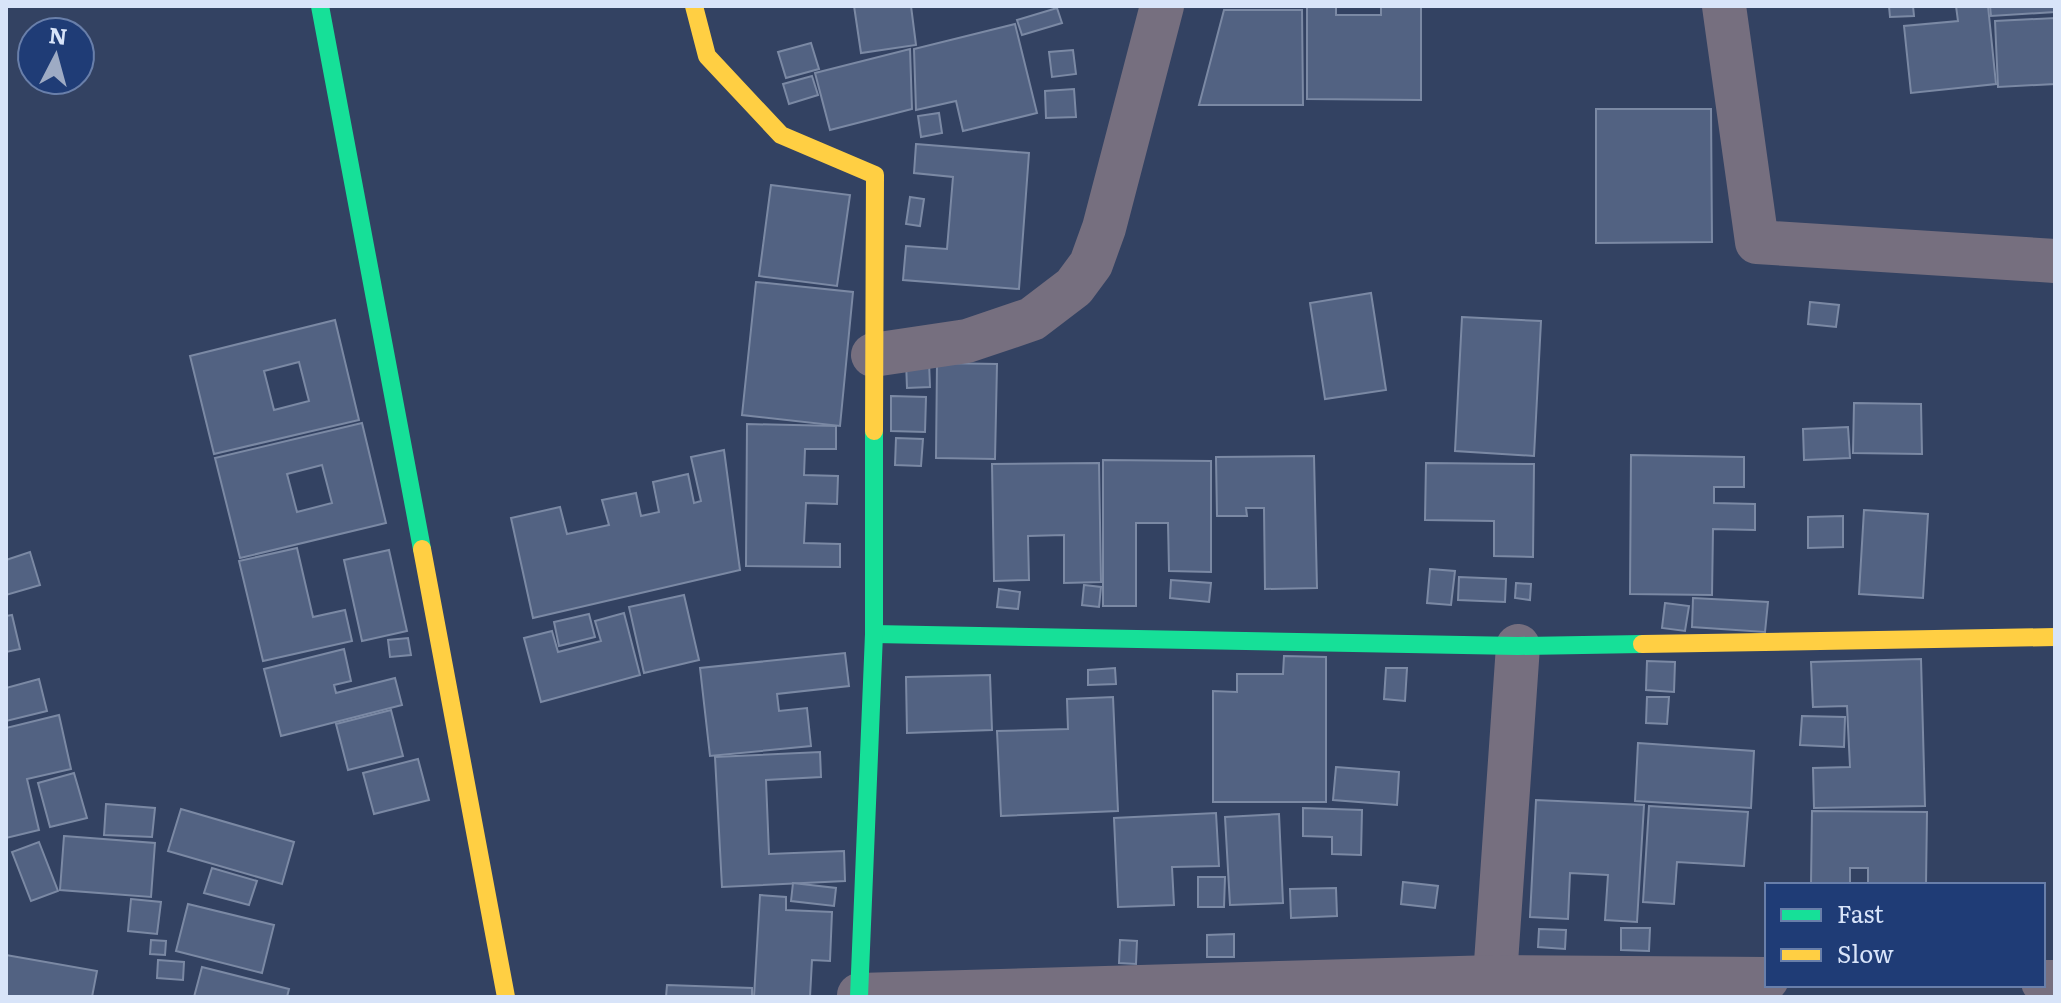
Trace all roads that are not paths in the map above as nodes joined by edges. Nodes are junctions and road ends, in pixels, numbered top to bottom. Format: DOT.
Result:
graph roads {
  1 [pos="320,6"];
  2 [pos="694,6"];
  3 [pos="1162,6"];
  4 [pos="1724,6"];
  5 [pos="2055,261"];
  6 [pos="873,355"];
  7 [pos="874,634"];
  8 [pos="2055,637"];
  9 [pos="1518,646"];
  10 [pos="1495,977"];
  11 [pos="1765,979"];
  12 [pos="859,996"];
  13 [pos="506,997"];
  1 -- 13 [label="street"];
  2 -- 6 [label="street"];
  3 -- 6 [label="street"];
  4 -- 5 [label="street"];
  6 -- 7 [label="street"];
  7 -- 9 [label="street"];
  7 -- 12 [label="street"];
  8 -- 9 [label="street"];
  9 -- 10 [label="street"];
  10 -- 11 [label="street"];
  10 -- 12 [label="street"];
}
